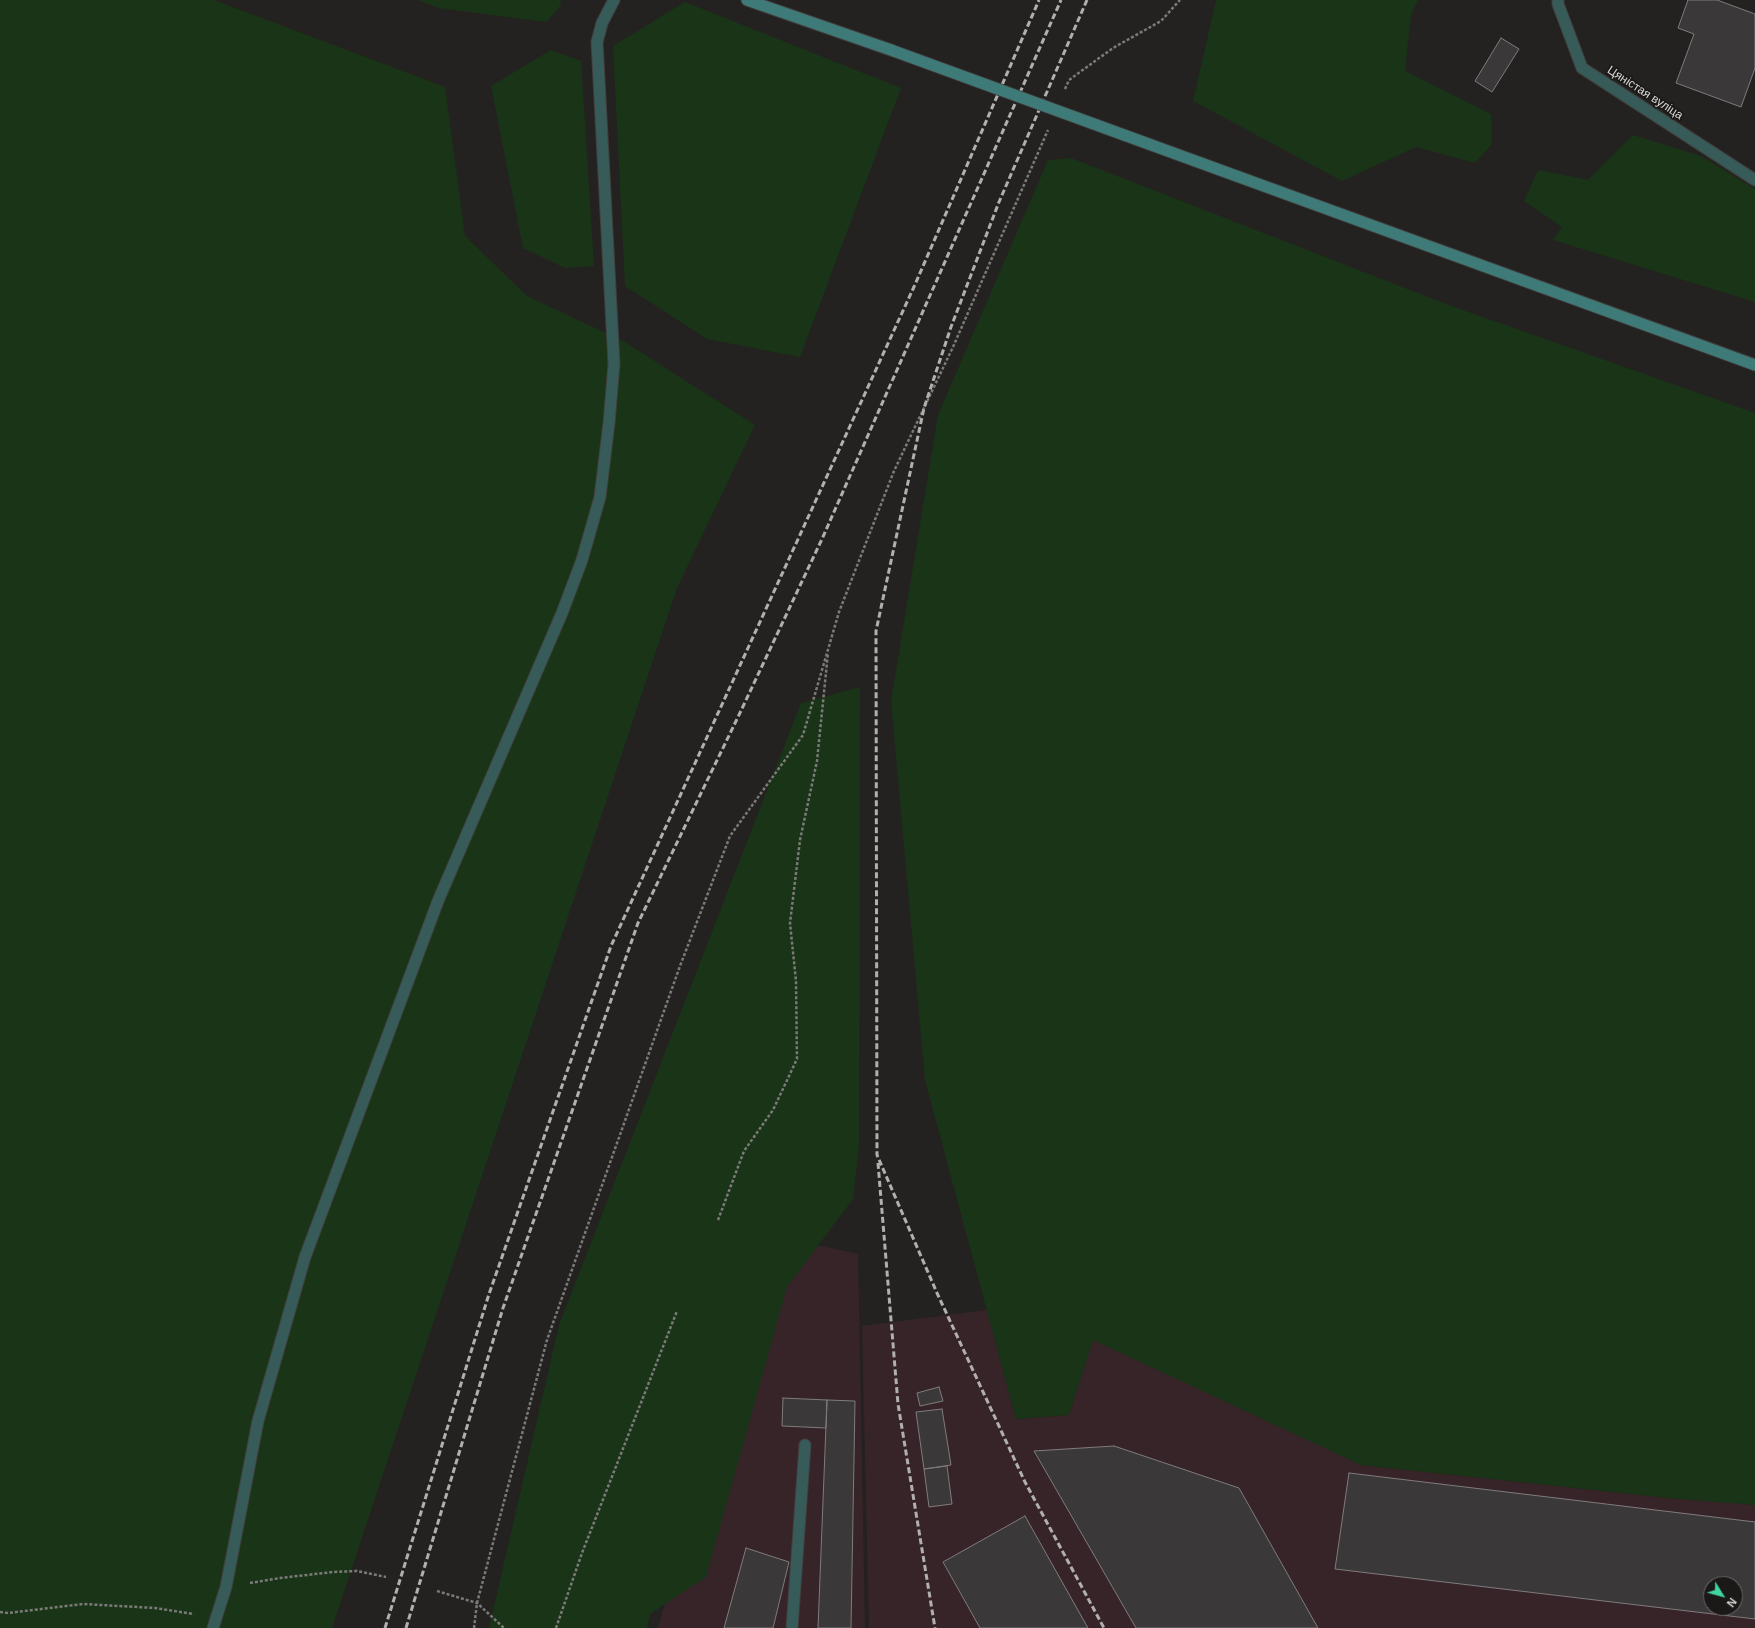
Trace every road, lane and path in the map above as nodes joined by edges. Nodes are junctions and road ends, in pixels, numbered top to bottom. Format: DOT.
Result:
graph roads {
  1 [pos="614,0"];
  2 [pos="747,0"];
  3 [pos="1180,0"];
  4 [pos="1558,0"];
  5 [pos="1063,94"];
  6 [pos="1048,129"];
  7 [pos="1755,180"];
  8 [pos="1755,365"];
  9 [pos="829,645"];
  10 [pos="718,1220"];
  11 [pos="678,1311"];
  12 [pos="805,1445"];
  13 [pos="386,1577"];
  14 [pos="226,1587"];
  15 [pos="437,1591"];
  16 [pos="477,1603"];
  17 [pos="0,1612"];
  18 [pos="216,1617"];
  19 [pos="213,1628"];
  20 [pos="474,1628"];
  21 [pos="504,1628"];
  22 [pos="556,1628"];
  23 [pos="792,1628"];
  1 -- 14 [label="street"];
  2 -- 8 [label="main road, bridge"];
  3 -- 5 [label="path"];
  4 -- 7 [label="street, Цяністая вуліца"];
  6 -- 9 [label="path"];
  9 -- 10 [label="path"];
  9 -- 16 [label="path"];
  11 -- 22 [label="path"];
  12 -- 23 [label="street"];
  13 -- 14 [label="path"];
  14 -- 18 [label="street"];
  15 -- 16 [label="path"];
  16 -- 20 [label="path"];
  16 -- 21 [label="path"];
  17 -- 18 [label="path"];
  18 -- 19 [label="street"];
}
